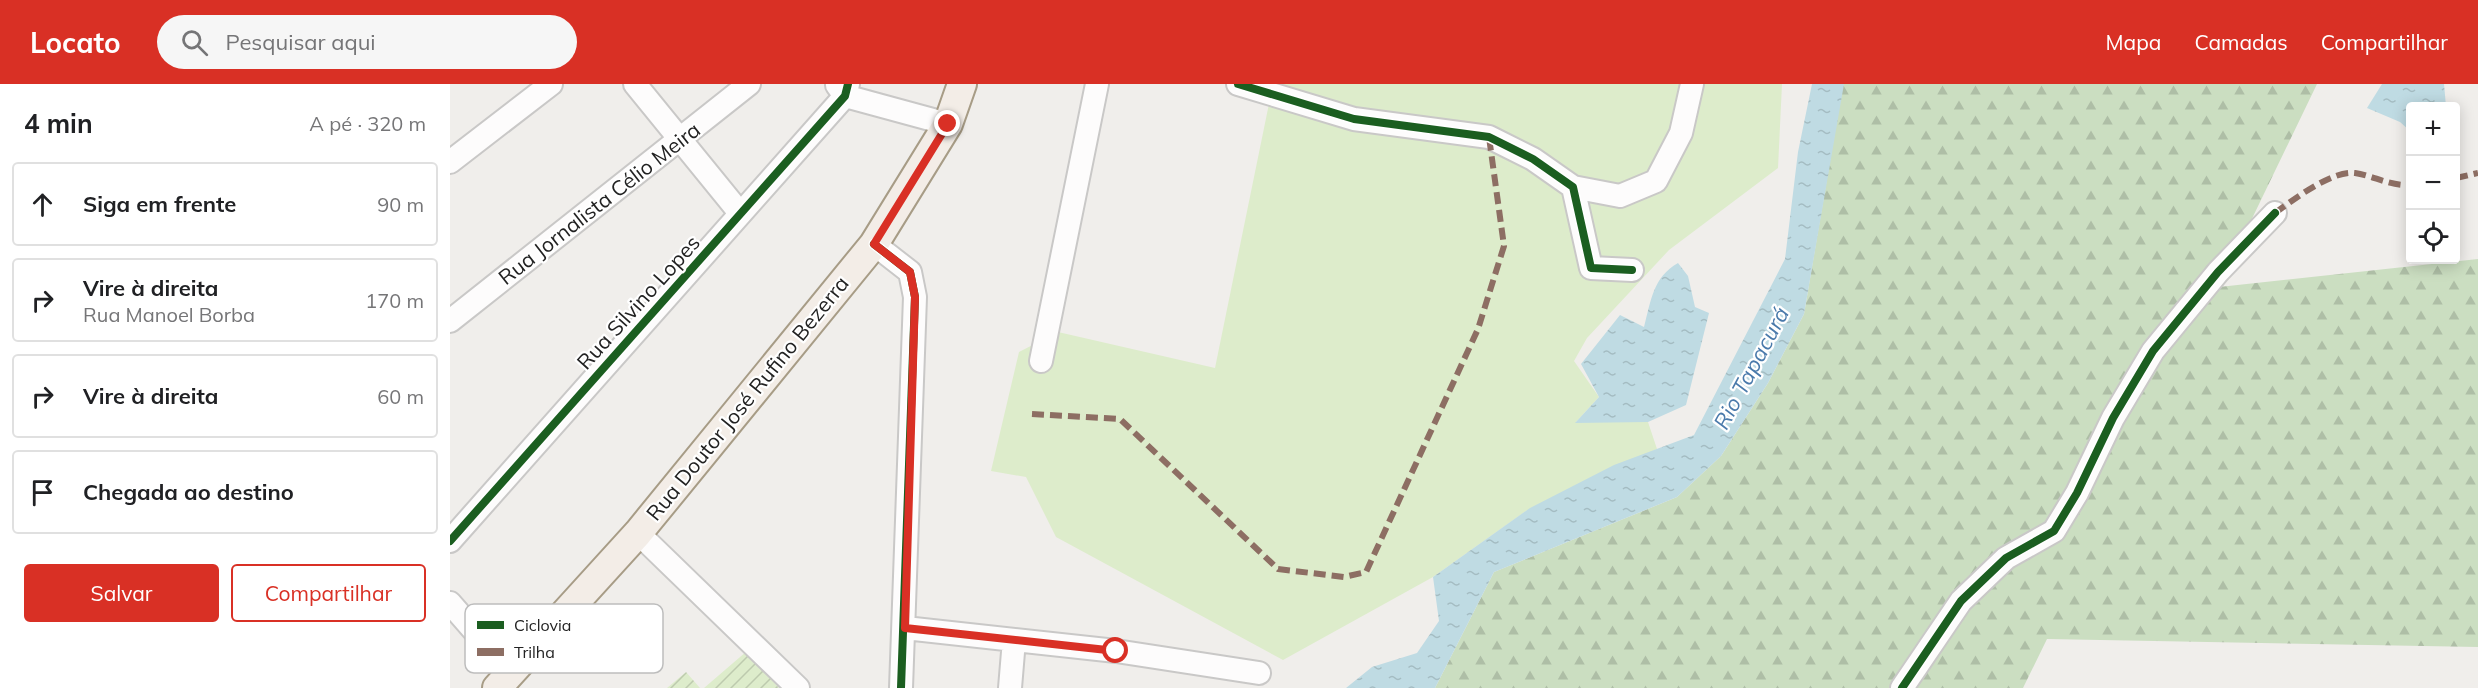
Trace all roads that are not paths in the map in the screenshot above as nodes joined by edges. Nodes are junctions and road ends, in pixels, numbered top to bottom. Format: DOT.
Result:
graph roads {
  1 [pos="551,84"];
  2 [pos="635,84"];
  3 [pos="749,84"];
  4 [pos="962,84"];
  5 [pos="1097,84"];
  6 [pos="1238,84"];
  7 [pos="1692,84"];
  8 [pos="843,88"];
  9 [pos="948,124"];
  10 [pos="680,139"];
  11 [pos="450,162"];
  12 [pos="1573,187"];
  13 [pos="740,213"];
  14 [pos="2275,213"];
  15 [pos="874,244"];
  16 [pos="1632,270"];
  17 [pos="450,321"];
  18 [pos="1041,361"];
  19 [pos="638,532"];
  20 [pos="450,541"];
  21 [pos="450,603"];
  22 [pos="573,604"];
  23 [pos="465,625"];
  24 [pos="905,628"];
  25 [pos="1014,640"];
  26 [pos="1259,673"];
  27 [pos="798,688"];
  28 [pos="901,688"];
  29 [pos="1010,688"];
  30 [pos="1902,688"];
  1 -- 11 [label="street"];
  2 -- 10 [label="street"];
  3 -- 10 [label="street, Rua Jornalista Célio Meira"];
  4 -- 9 [label="main road, Rua Doutor José Rufino Bezerra"];
  5 -- 18 [label="street"];
  6 -- 12 [label="street"];
  7 -- 12 [label="street"];
  8 -- 9 [label="street"];
  8 -- 13 [label="street, Rua Silvino Lopes"];
  9 -- 15 [label="main road, Rua Doutor José Rufino Bezerra"];
  10 -- 13 [label="street"];
  10 -- 17 [label="street, Rua Jornalista Célio Meira"];
  12 -- 16 [label="street"];
  13 -- 20 [label="street, Rua Silvino Lopes"];
  14 -- 30 [label="street"];
  15 -- 19 [label="main road, Rua Doutor José Rufino Bezerra"];
  15 -- 24 [label="street"];
  19 -- 22 [label="main road, Rua Doutor José Rufino Bezerra"];
  19 -- 27 [label="street"];
  21 -- 23 [label="street"];
  24 -- 25 [label="street"];
  24 -- 28 [label="street"];
  25 -- 26 [label="street"];
  25 -- 29 [label="street"];
}
